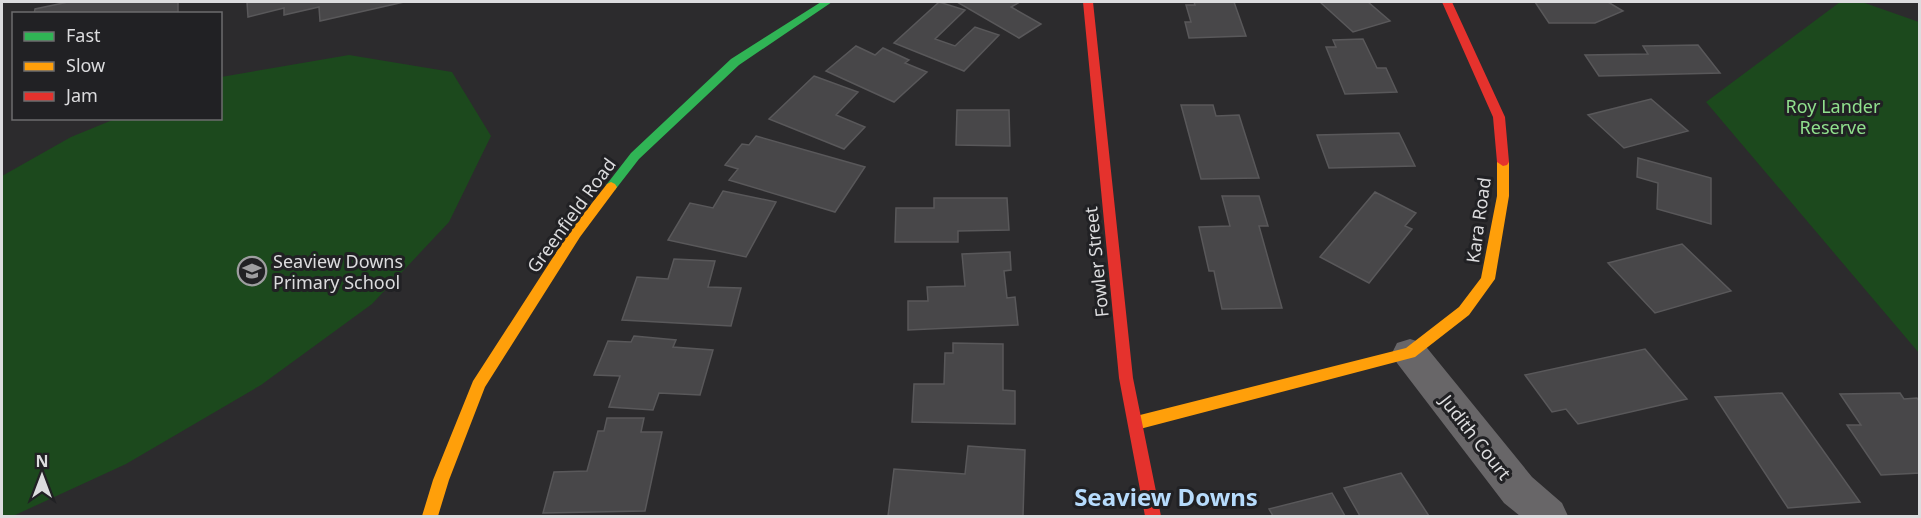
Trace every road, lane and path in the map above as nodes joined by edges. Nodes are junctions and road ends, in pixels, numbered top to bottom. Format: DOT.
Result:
graph roads {
  1 [pos="827,2"];
  2 [pos="1088,2"];
  3 [pos="1447,2"];
  4 [pos="1410,353"];
  5 [pos="1136,423"];
  6 [pos="430,516"];
  7 [pos="1153,516"];
  8 [pos="1548,516"];
  1 -- 6 [label="street, Greenfield Road"];
  2 -- 5 [label="street, Fowler Street"];
  3 -- 4 [label="street, Kara Road"];
  4 -- 5 [label="street, Kara Road"];
  4 -- 8 [label="street, Judith Court"];
  5 -- 7 [label="street, Fowler Street"];
}
